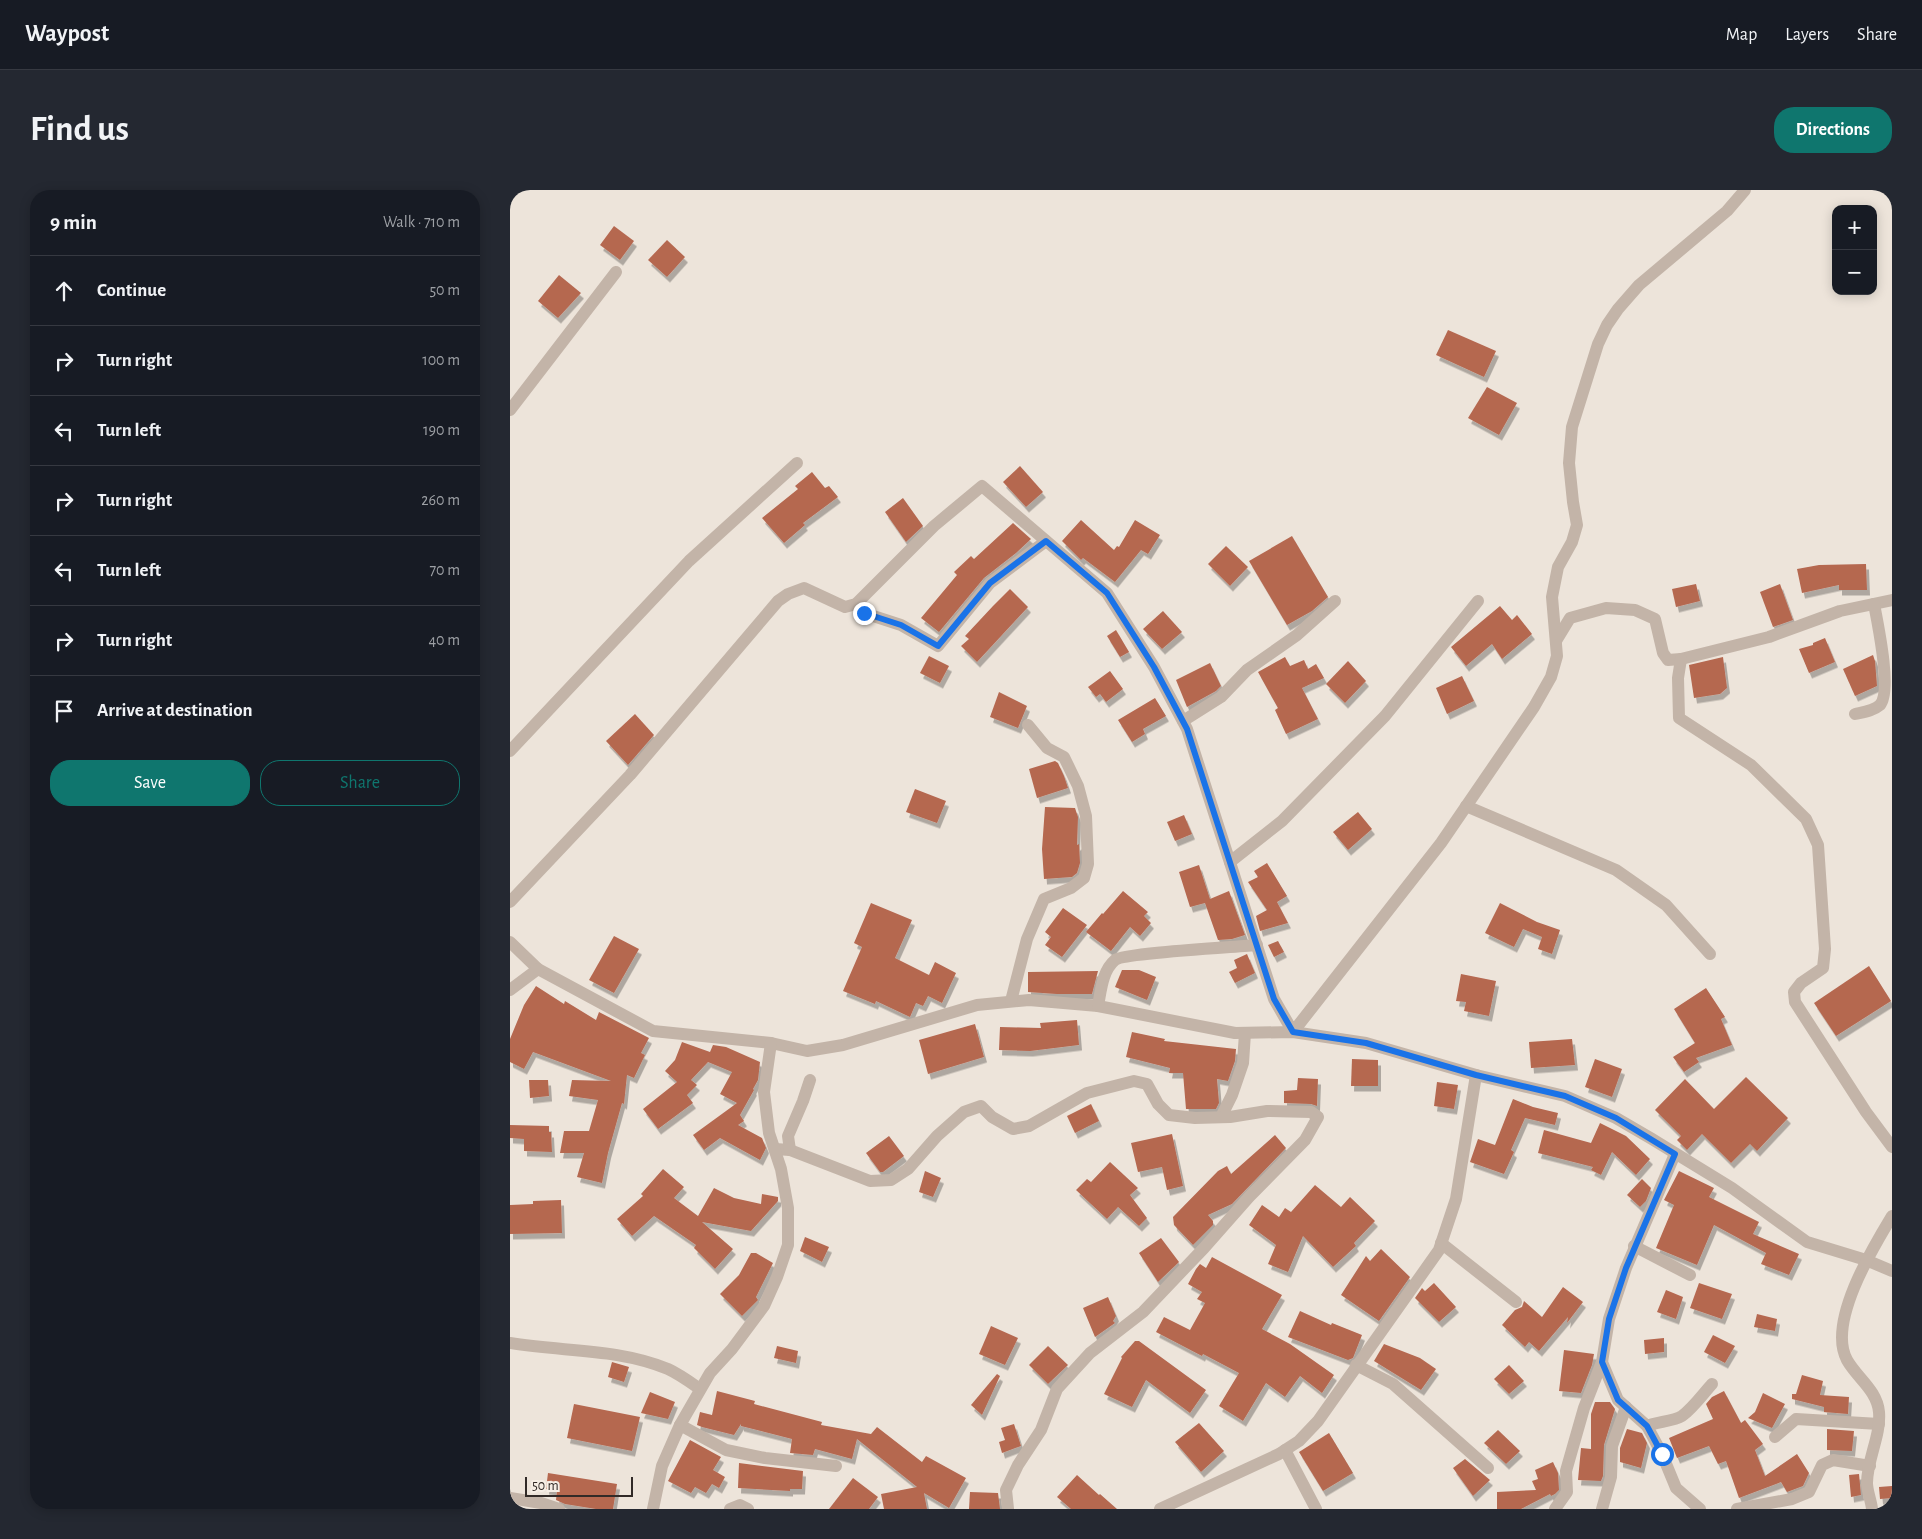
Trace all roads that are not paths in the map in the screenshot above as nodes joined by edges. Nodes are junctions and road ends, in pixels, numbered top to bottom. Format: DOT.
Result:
graph roads {
  1 [pos="1745,190"];
  2 [pos="616,272"];
  3 [pos="510,410"];
  4 [pos="797,462"];
  5 [pos="1046,541"];
  6 [pos="1892,600"];
  7 [pos="1335,601"];
  8 [pos="1478,601"];
  9 [pos="856,604"];
  10 [pos="1874,604"];
  11 [pos="1556,641"];
  12 [pos="1681,659"];
  13 [pos="1855,714"];
  14 [pos="1183,721"];
  15 [pos="1028,725"];
  16 [pos="510,751"];
  17 [pos="1466,806"];
  18 [pos="1230,862"];
  19 [pos="510,902"];
  20 [pos="510,942"];
  21 [pos="1257,945"];
  22 [pos="1710,954"];
  23 [pos="538,969"];
  24 [pos="510,990"];
  25 [pos="1011,1001"];
  26 [pos="1098,1006"];
  27 [pos="1293,1032"];
  28 [pos="1245,1033"];
  29 [pos="771,1043"];
  30 [pos="1476,1075"];
  31 [pos="810,1080"];
  32 [pos="1221,1117"];
  33 [pos="1892,1147"];
  34 [pos="775,1150"];
  35 [pos="790,1150"];
  36 [pos="1675,1154"];
  37 [pos="1892,1216"];
  38 [pos="1441,1243"];
  39 [pos="1634,1246"];
  40 [pos="1866,1260"];
  41 [pos="1892,1271"];
  42 [pos="1690,1275"];
  43 [pos="1516,1302"];
  44 [pos="510,1343"];
  45 [pos="1602,1362"];
  46 [pos="1356,1365"];
  47 [pos="1712,1384"];
  48 [pos="700,1389"];
  49 [pos="1626,1407"];
  50 [pos="1879,1424"];
  51 [pos="680,1425"];
  52 [pos="1647,1426"];
  53 [pos="1775,1437"];
  54 [pos="1285,1450"];
  55 [pos="836,1466"];
  56 [pos="1870,1466"];
  57 [pos="1488,1468"];
  58 [pos="510,1498"];
  59 [pos="559,1509"];
  60 [pos="653,1509"];
  61 [pos="730,1509"];
  62 [pos="748,1509"];
  63 [pos="1008,1509"];
  64 [pos="1160,1509"];
  65 [pos="1316,1509"];
  66 [pos="1555,1509"];
  67 [pos="1602,1509"];
  68 [pos="1700,1509"];
  69 [pos="1736,1509"];
  70 [pos="1872,1509"];
  1 -- 11 [label="street"];
  2 -- 3 [label="street"];
  4 -- 16 [label="street"];
  5 -- 9 [label="street"];
  5 -- 9 [label="street"];
  5 -- 14 [label="street"];
  6 -- 10 [label="street"];
  7 -- 14 [label="street"];
  8 -- 18 [label="street"];
  9 -- 19 [label="street"];
  10 -- 12 [label="street"];
  10 -- 13 [label="street"];
  11 -- 12 [label="street"];
  11 -- 17 [label="street"];
  12 -- 33 [label="street"];
  14 -- 18 [label="street"];
  15 -- 25 [label="street"];
  17 -- 22 [label="street"];
  17 -- 27 [label="street"];
  18 -- 21 [label="street"];
  20 -- 23 [label="street"];
  21 -- 26 [label="street"];
  21 -- 27 [label="street"];
  23 -- 24 [label="street"];
  23 -- 29 [label="street"];
  25 -- 26 [label="street"];
  25 -- 29 [label="street"];
  26 -- 28 [label="street"];
  27 -- 28 [label="street"];
  27 -- 30 [label="street"];
  28 -- 32 [label="street"];
  29 -- 34 [label="street"];
  30 -- 36 [label="street"];
  30 -- 38 [label="street"];
  31 -- 35 [label="street"];
  32 -- 35 [label="street"];
  32 -- 63 [label="street"];
  34 -- 35 [label="street"];
  34 -- 48 [label="street"];
  36 -- 39 [label="street"];
  36 -- 40 [label="street"];
  37 -- 40 [label="street"];
  38 -- 43 [label="street"];
  38 -- 46 [label="street"];
  39 -- 42 [label="street"];
  39 -- 45 [label="street"];
  40 -- 41 [label="street"];
  40 -- 50 [label="street"];
  44 -- 48 [label="street"];
  45 -- 49 [label="street"];
  45 -- 66 [label="street"];
  46 -- 54 [label="street"];
  46 -- 57 [label="street"];
  47 -- 52 [label="street"];
  48 -- 51 [label="street"];
  49 -- 52 [label="street"];
  49 -- 67 [label="street"];
  50 -- 53 [label="street"];
  50 -- 56 [label="street"];
  51 -- 55 [label="street"];
  51 -- 60 [label="street"];
  52 -- 68 [label="street"];
  54 -- 64 [label="street"];
  54 -- 65 [label="street"];
  56 -- 69 [label="street"];
  56 -- 70 [label="street"];
  58 -- 59 [label="street"];
  61 -- 62 [label="street"];
}
